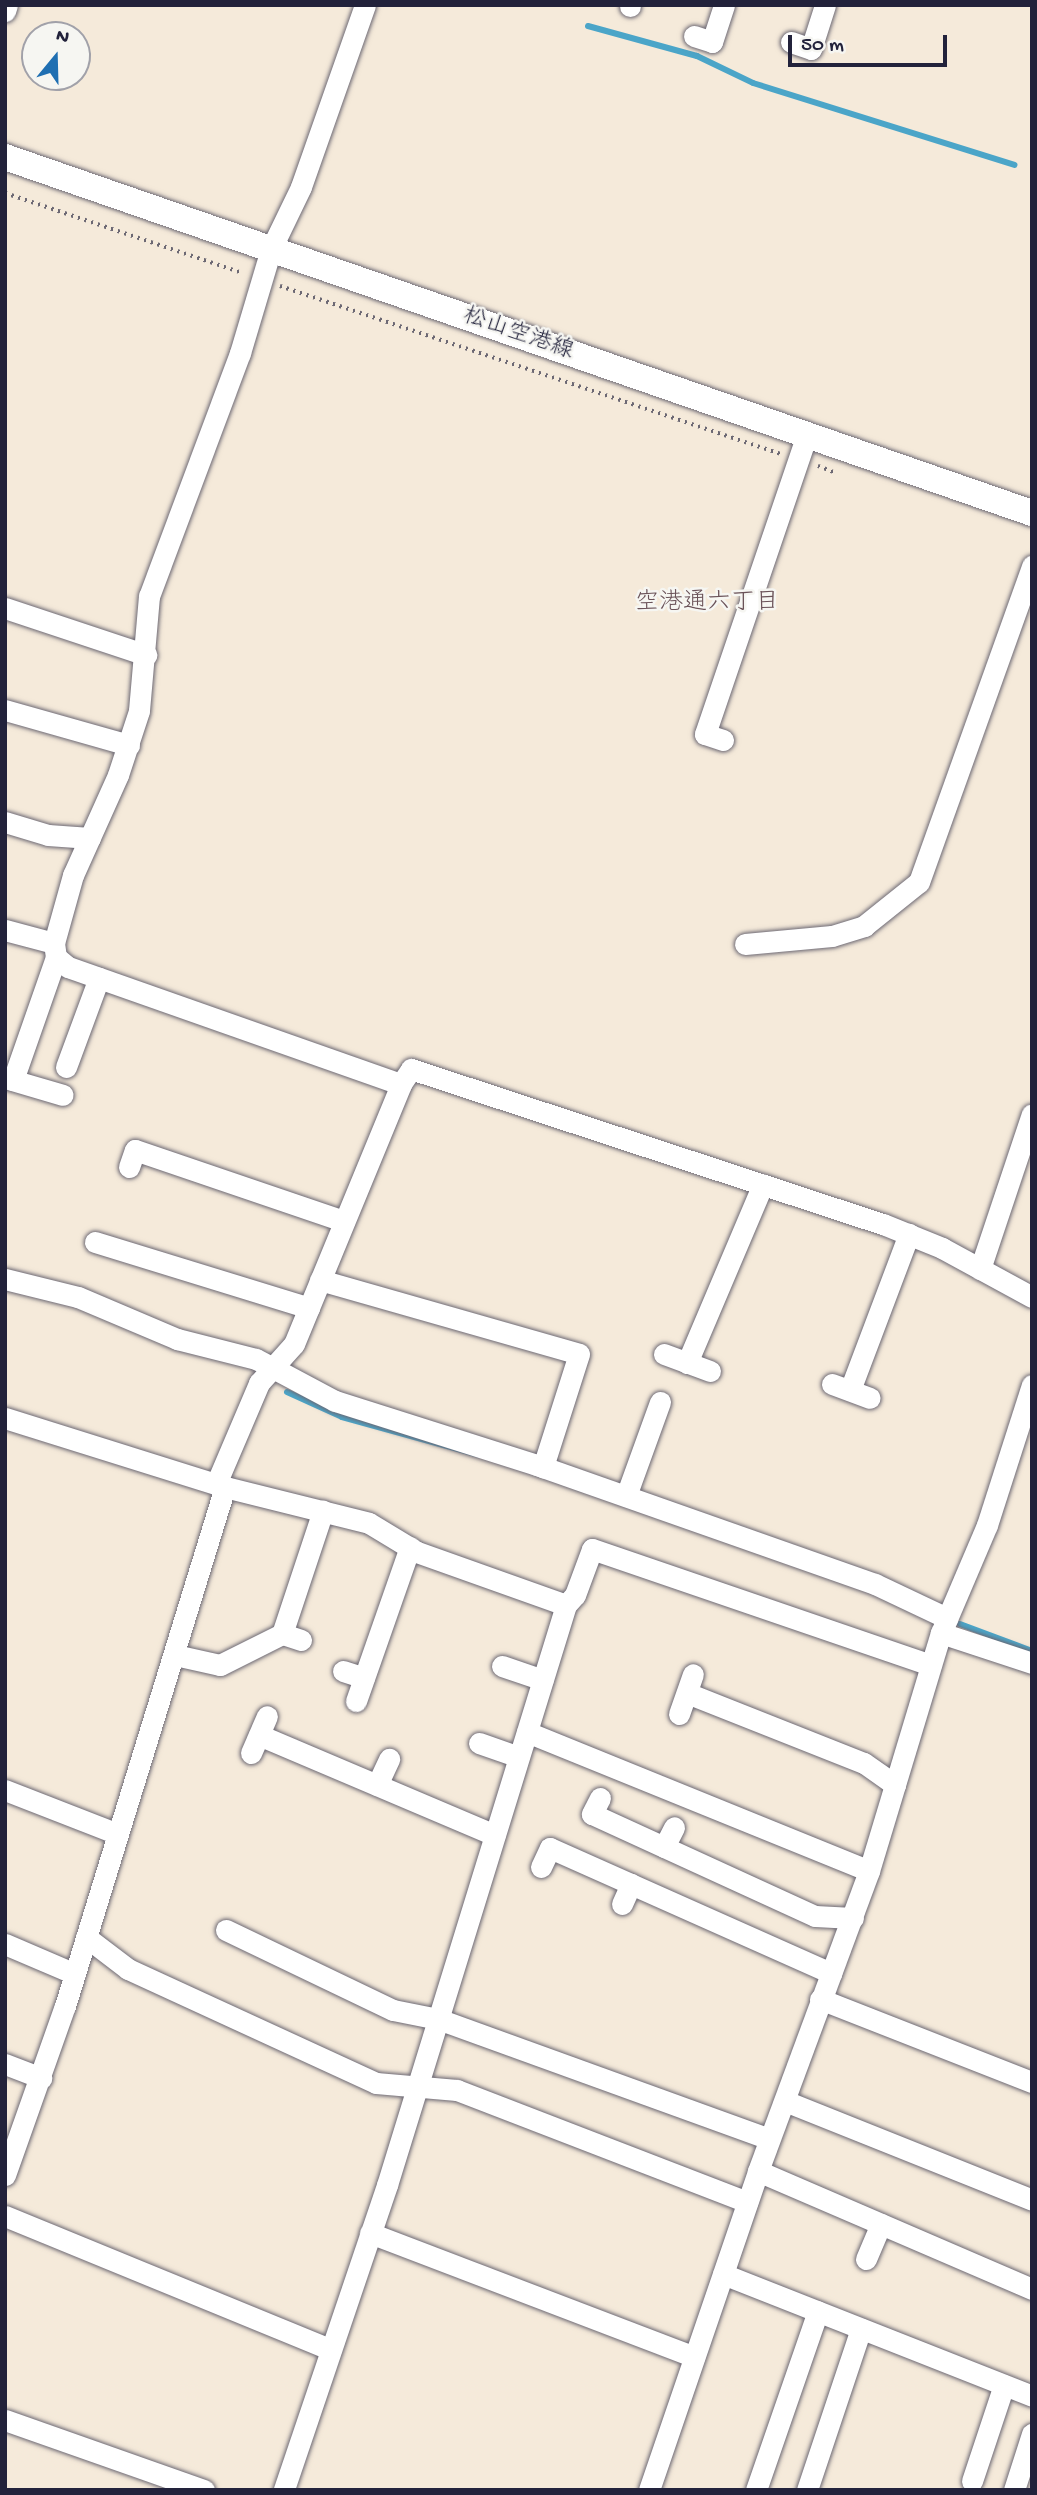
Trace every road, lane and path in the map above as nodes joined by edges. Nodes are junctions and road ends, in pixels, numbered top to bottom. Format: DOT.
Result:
graph roads {
  1 [pos="7,5"];
  2 [pos="365,5"];
  3 [pos="724,5"];
  4 [pos="825,5"];
  5 [pos="5,11"];
  6 [pos="694,36"];
  7 [pos="791,43"];
  8 [pos="5,157"];
  9 [pos="5,193"];
  10 [pos="271,249"];
  11 [pos="262,280"];
  12 [pos="802,447"];
  13 [pos="837,473"];
  14 [pos="1032,513"];
  15 [pos="1032,566"];
  16 [pos="5,608"];
  17 [pos="146,655"];
  18 [pos="5,710"];
  19 [pos="723,740"];
  20 [pos="129,745"];
  21 [pos="5,822"];
  22 [pos="90,838"];
  23 [pos="5,930"];
  24 [pos="745,944"];
  25 [pos="55,950"];
  26 [pos="99,978"];
  27 [pos="65,1068"];
  28 [pos="7,1079"];
  29 [pos="401,1084"];
  30 [pos="63,1095"];
  31 [pos="1032,1114"];
  32 [pos="1023,1166"];
  33 [pos="129,1167"];
  34 [pos="762,1184"];
  35 [pos="344,1221"];
  36 [pos="909,1234"];
  37 [pos="95,1242"];
  38 [pos="980,1269"];
  39 [pos="5,1279"];
  40 [pos="320,1280"];
  41 [pos="1032,1297"];
  42 [pos="309,1308"];
  43 [pos="664,1354"];
  44 [pos="687,1363"];
  45 [pos="275,1368"];
  46 [pos="710,1371"];
  47 [pos="1032,1385"];
  48 [pos="870,1398"];
  49 [pos="660,1402"];
  50 [pos="1027,1414"];
  51 [pos="5,1418"];
  52 [pos="543,1467"];
  53 [pos="220,1486"];
  54 [pos="626,1496"];
  55 [pos="323,1511"];
  56 [pos="410,1547"];
  57 [pos="566,1605"];
  58 [pos="944,1626"];
  59 [pos="175,1655"];
  60 [pos="1032,1663"];
  61 [pos="931,1665"];
  62 [pos="502,1666"];
  63 [pos="343,1671"];
  64 [pos="364,1678"];
  65 [pos="543,1680"];
  66 [pos="356,1701"];
  67 [pos="680,1714"];
  68 [pos="823,1723"];
  69 [pos="527,1732"];
  70 [pos="259,1735"];
  71 [pos="478,1743"];
  72 [pos="816,1743"];
  73 [pos="519,1757"];
  74 [pos="389,1759"];
  75 [pos="895,1784"];
  76 [pos="377,1785"];
  77 [pos="5,1790"];
  78 [pos="600,1798"];
  79 [pos="674,1827"];
  80 [pos="118,1834"];
  81 [pos="495,1835"];
  82 [pos="664,1847"];
  83 [pos="541,1867"];
  84 [pos="869,1871"];
  85 [pos="771,1872"];
  86 [pos="631,1884"];
  87 [pos="763,1892"];
  88 [pos="622,1904"];
  89 [pos="853,1918"];
  90 [pos="226,1930"];
  91 [pos="86,1937"];
  92 [pos="5,1944"];
  93 [pos="831,1973"];
  94 [pos="75,1974"];
  95 [pos="820,2000"];
  96 [pos="438,2019"];
  97 [pos="5,2064"];
  98 [pos="41,2078"];
  99 [pos="1032,2082"];
  100 [pos="416,2089"];
  101 [pos="785,2101"];
  102 [pos="769,2139"];
  103 [pos="10,2148"];
  104 [pos="758,2171"];
  105 [pos="5,2175"];
  106 [pos="1032,2200"];
  107 [pos="747,2202"];
  108 [pos="5,2216"];
  109 [pos="881,2224"];
  110 [pos="370,2233"];
  111 [pos="866,2259"];
  112 [pos="723,2274"];
  113 [pos="1032,2289"];
  114 [pos="818,2311"];
  115 [pos="861,2329"];
  116 [pos="331,2350"];
  117 [pos="694,2357"];
  118 [pos="1004,2385"];
  119 [pos="1032,2396"];
  120 [pos="5,2420"];
  121 [pos="1032,2434"];
  122 [pos="972,2481"];
  123 [pos="204,2490"];
  124 [pos="284,2490"];
  125 [pos="649,2490"];
  126 [pos="756,2490"];
  127 [pos="807,2490"];
  128 [pos="1014,2490"];
  1 -- 5 [label="street"];
  2 -- 10 [label="street"];
  3 -- 6 [label="street"];
  4 -- 7 [label="street"];
  8 -- 10 [label="main road, 松山空港線"];
  9 -- 11 [label="path"];
  10 -- 11 [label="street"];
  10 -- 12 [label="main road, 松山空港線"];
  11 -- 12 [label="path"];
  11 -- 17 [label="street"];
  12 -- 13 [label="path"];
  12 -- 14 [label="main road, 松山空港線"];
  12 -- 19 [label="street"];
  15 -- 24 [label="street"];
  16 -- 17 [label="street"];
  17 -- 20 [label="street"];
  18 -- 20 [label="street"];
  20 -- 22 [label="street"];
  21 -- 22 [label="street"];
  22 -- 25 [label="street"];
  23 -- 25 [label="street"];
  25 -- 26 [label="street"];
  25 -- 28 [label="street"];
  26 -- 27 [label="street"];
  26 -- 29 [label="street"];
  28 -- 30 [label="street"];
  29 -- 34 [label="street"];
  29 -- 35 [label="street"];
  31 -- 32 [label="street"];
  32 -- 38 [label="street"];
  33 -- 35 [label="street"];
  34 -- 36 [label="street"];
  34 -- 44 [label="street"];
  35 -- 40 [label="street"];
  36 -- 38 [label="street"];
  36 -- 48 [label="street"];
  37 -- 42 [label="street"];
  38 -- 41 [label="street"];
  39 -- 45 [label="street"];
  40 -- 42 [label="street"];
  40 -- 52 [label="street"];
  42 -- 45 [label="street"];
  43 -- 44 [label="street"];
  44 -- 46 [label="street"];
  45 -- 52 [label="street"];
  45 -- 53 [label="street"];
  47 -- 50 [label="street"];
  49 -- 54 [label="street"];
  50 -- 58 [label="street"];
  51 -- 53 [label="street"];
  52 -- 54 [label="street"];
  53 -- 55 [label="street"];
  53 -- 59 [label="street"];
  54 -- 58 [label="street"];
  55 -- 56 [label="street"];
  55 -- 59 [label="street"];
  56 -- 57 [label="street"];
  56 -- 64 [label="street"];
  57 -- 61 [label="street"];
  57 -- 65 [label="street"];
  58 -- 60 [label="street"];
  58 -- 61 [label="street"];
  59 -- 80 [label="street"];
  61 -- 75 [label="street"];
  62 -- 65 [label="street"];
  63 -- 64 [label="street"];
  64 -- 66 [label="street"];
  65 -- 69 [label="street"];
  67 -- 72 [label="street"];
  68 -- 72 [label="street"];
  69 -- 73 [label="street"];
  69 -- 84 [label="street"];
  70 -- 76 [label="street"];
  71 -- 73 [label="street"];
  72 -- 75 [label="street"];
  73 -- 81 [label="street"];
  74 -- 76 [label="street"];
  75 -- 84 [label="street"];
  76 -- 81 [label="street"];
  77 -- 80 [label="street"];
  78 -- 82 [label="street"];
  79 -- 82 [label="street"];
  80 -- 91 [label="street"];
  81 -- 96 [label="street"];
  82 -- 87 [label="street"];
  83 -- 86 [label="street"];
  84 -- 89 [label="street"];
  85 -- 87 [label="street"];
  86 -- 88 [label="street"];
  86 -- 93 [label="street"];
  87 -- 89 [label="street"];
  89 -- 93 [label="street"];
  90 -- 96 [label="street"];
  91 -- 94 [label="street"];
  91 -- 100 [label="street"];
  92 -- 94 [label="street"];
  93 -- 95 [label="street"];
  94 -- 98 [label="street"];
  95 -- 99 [label="street"];
  95 -- 101 [label="street"];
  96 -- 100 [label="street"];
  96 -- 102 [label="street"];
  97 -- 98 [label="street"];
  98 -- 103 [label="street"];
  100 -- 107 [label="street"];
  100 -- 110 [label="street"];
  101 -- 102 [label="street"];
  101 -- 106 [label="street"];
  102 -- 104 [label="street"];
  103 -- 105 [label="street"];
  104 -- 107 [label="street"];
  104 -- 109 [label="street"];
  107 -- 112 [label="street"];
  108 -- 116 [label="street"];
  109 -- 111 [label="street"];
  109 -- 113 [label="street"];
  110 -- 116 [label="street"];
  110 -- 117 [label="street"];
  112 -- 114 [label="street"];
  112 -- 117 [label="street"];
  114 -- 115 [label="street"];
  114 -- 126 [label="street"];
  115 -- 118 [label="street"];
  115 -- 127 [label="street"];
  116 -- 124 [label="street"];
  117 -- 125 [label="street"];
  118 -- 119 [label="street"];
  118 -- 122 [label="street"];
  120 -- 123 [label="street"];
  121 -- 128 [label="street"];
}
